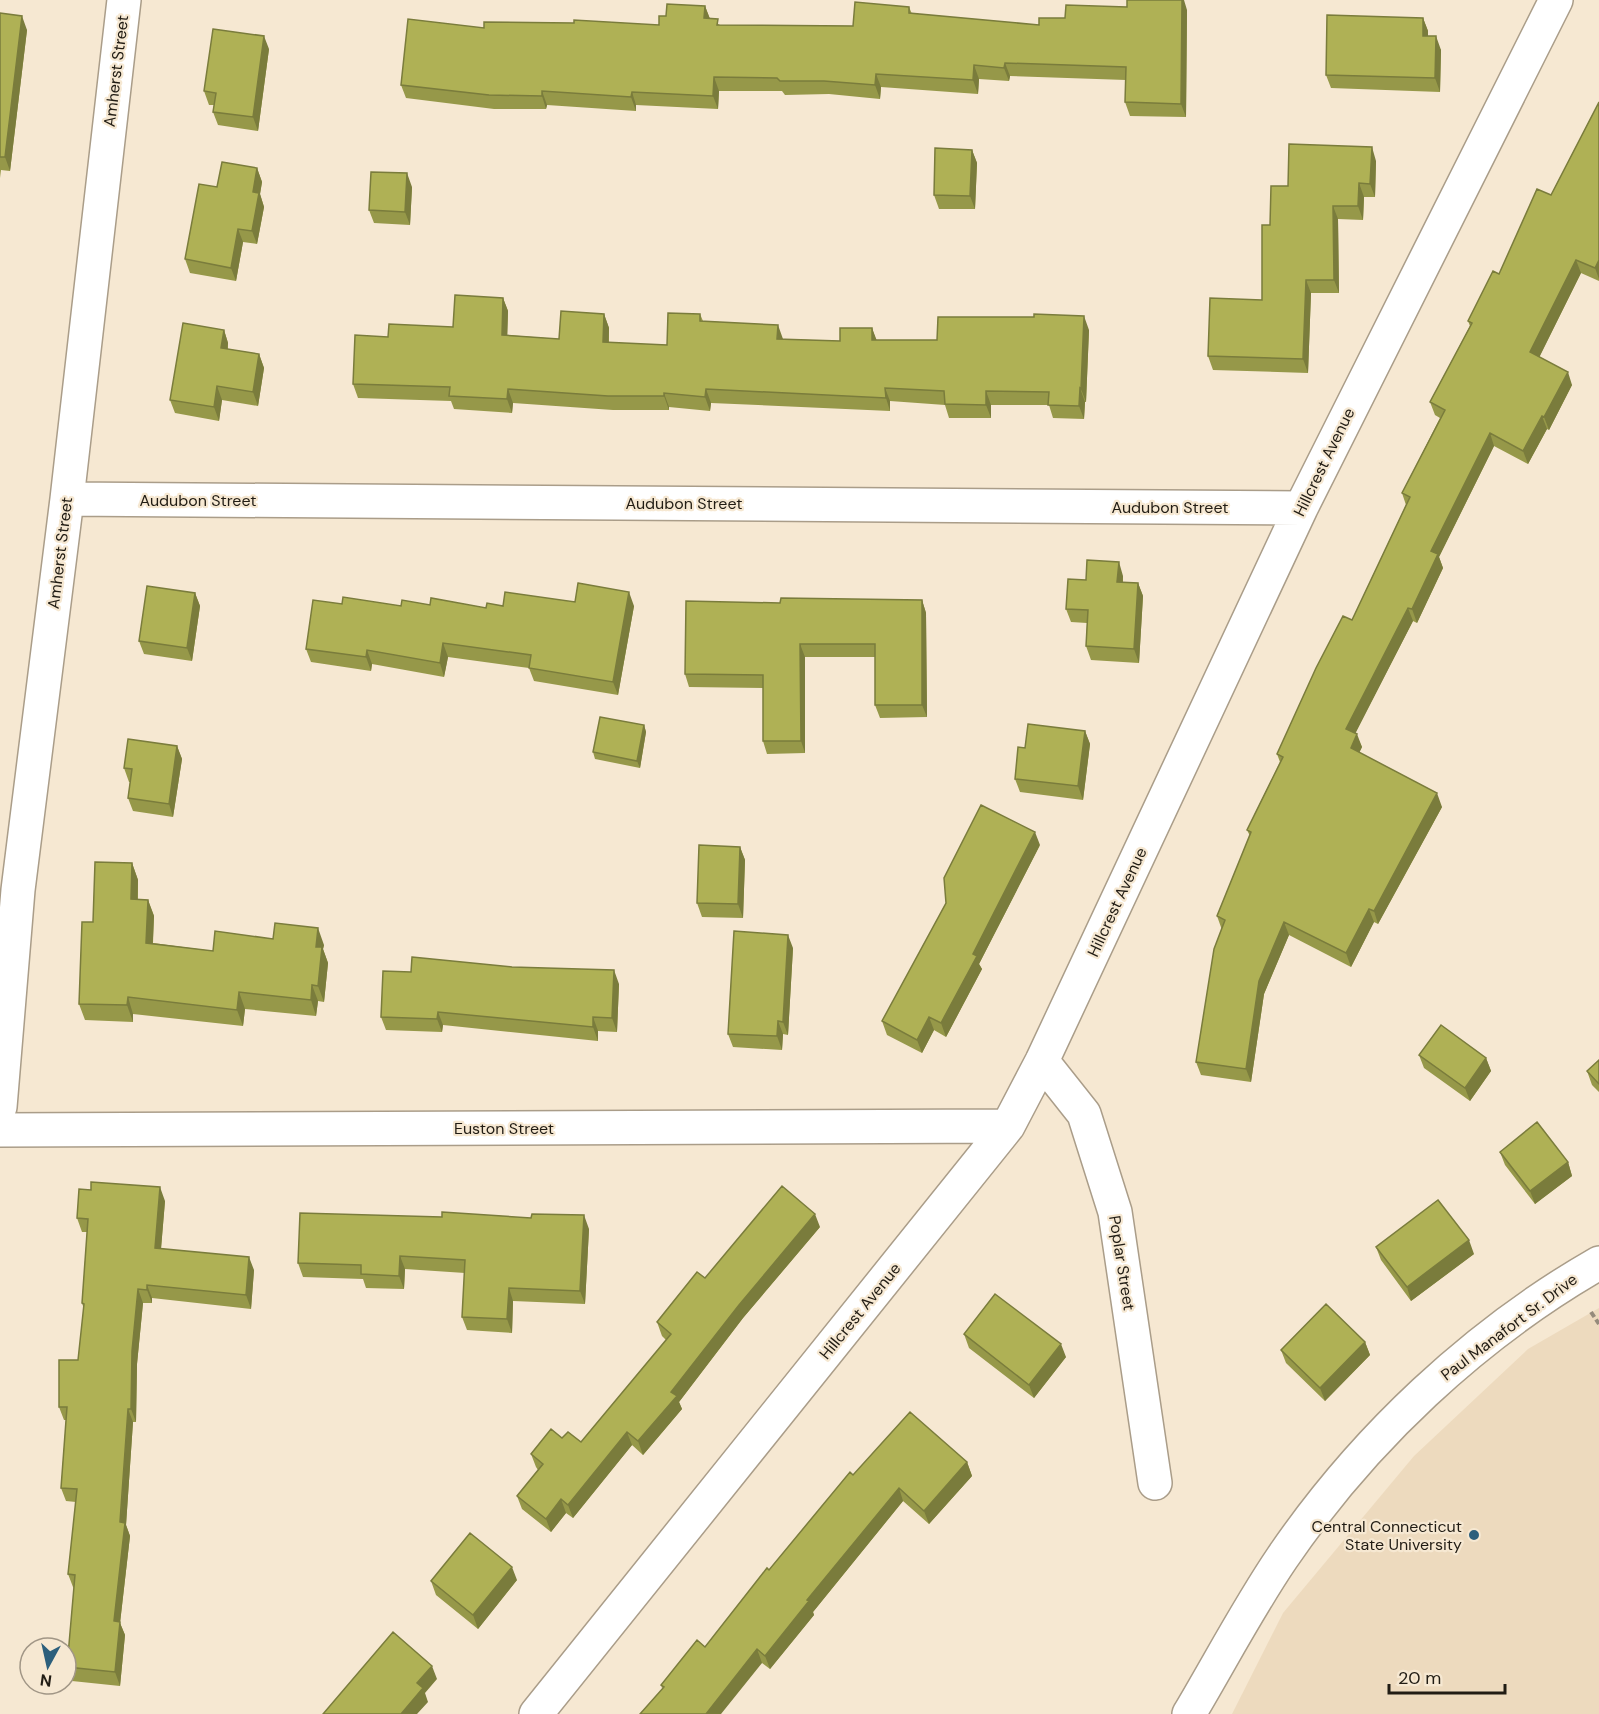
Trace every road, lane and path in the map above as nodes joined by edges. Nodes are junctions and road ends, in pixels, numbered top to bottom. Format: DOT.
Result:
graph roads {
  1 [pos="124,0"];
  2 [pos="1556,0"];
  3 [pos="67,499"];
  4 [pos="1301,508"];
  5 [pos="9,890"];
  6 [pos="1042,1061"];
  7 [pos="0,1107"];
  8 [pos="1008,1126"];
  9 [pos="0,1130"];
  10 [pos="1599,1263"];
  11 [pos="1591,1311"];
  12 [pos="1599,1324"];
  13 [pos="1155,1483"];
  14 [pos="536,1714"];
  15 [pos="1189,1714"];
  1 -- 3 [label="street, Amherst Street"];
  2 -- 4 [label="street, Hillcrest Avenue"];
  3 -- 4 [label="street, Audubon Street"];
  3 -- 5 [label="street, Amherst Street"];
  4 -- 6 [label="street, Hillcrest Avenue"];
  5 -- 7 [label="street, Amherst Street"];
  6 -- 8 [label="street, Hillcrest Avenue"];
  6 -- 13 [label="street, Poplar Street"];
  8 -- 9 [label="street, Euston Street"];
  8 -- 14 [label="street, Hillcrest Avenue"];
  10 -- 15 [label="street, Paul Manafort Sr. Drive"];
  11 -- 12 [label="path"];
}
